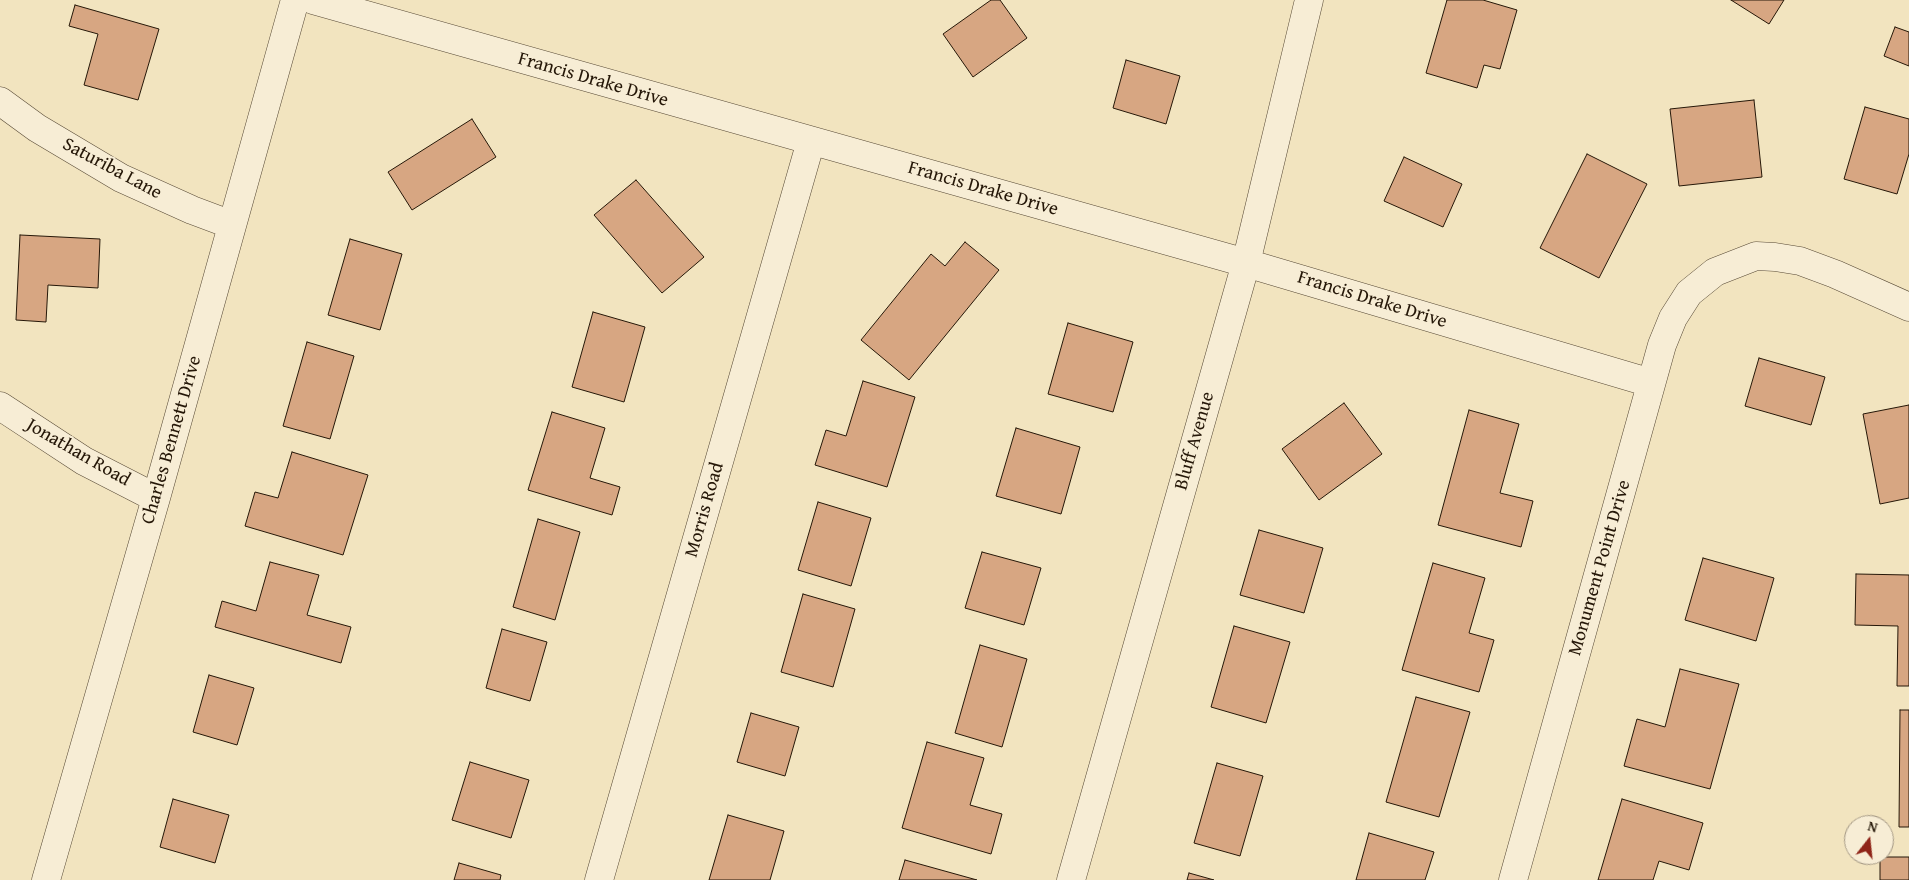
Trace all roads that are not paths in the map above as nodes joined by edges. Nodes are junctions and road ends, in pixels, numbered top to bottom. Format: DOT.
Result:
graph roads {
  1 [pos="295,0"];
  2 [pos="313,0"];
  3 [pos="1309,0"];
  4 [pos="0,101"];
  5 [pos="811,141"];
  6 [pos="232,224"];
  7 [pos="1246,262"];
  8 [pos="1909,307"];
  9 [pos="1651,383"];
  10 [pos="0,406"];
  11 [pos="156,498"];
  12 [pos="46,880"];
  13 [pos="599,880"];
  14 [pos="1071,880"];
  15 [pos="1513,880"];
  1 -- 6 [label="street, Charles Bennett Drive"];
  2 -- 5 [label="street, Francis Drake Drive"];
  3 -- 7 [label="street, Bluff Avenue"];
  4 -- 6 [label="street, Saturiba Lane"];
  5 -- 7 [label="street, Francis Drake Drive"];
  5 -- 13 [label="street, Morris Road"];
  6 -- 11 [label="street, Charles Bennett Drive"];
  7 -- 9 [label="street, Francis Drake Drive"];
  7 -- 14 [label="street, Bluff Avenue"];
  8 -- 9 [label="street, Monument Point Drive"];
  9 -- 15 [label="street, Monument Point Drive"];
  10 -- 11 [label="street, Jonathan Road"];
  11 -- 12 [label="street, Charles Bennett Drive"];
}
